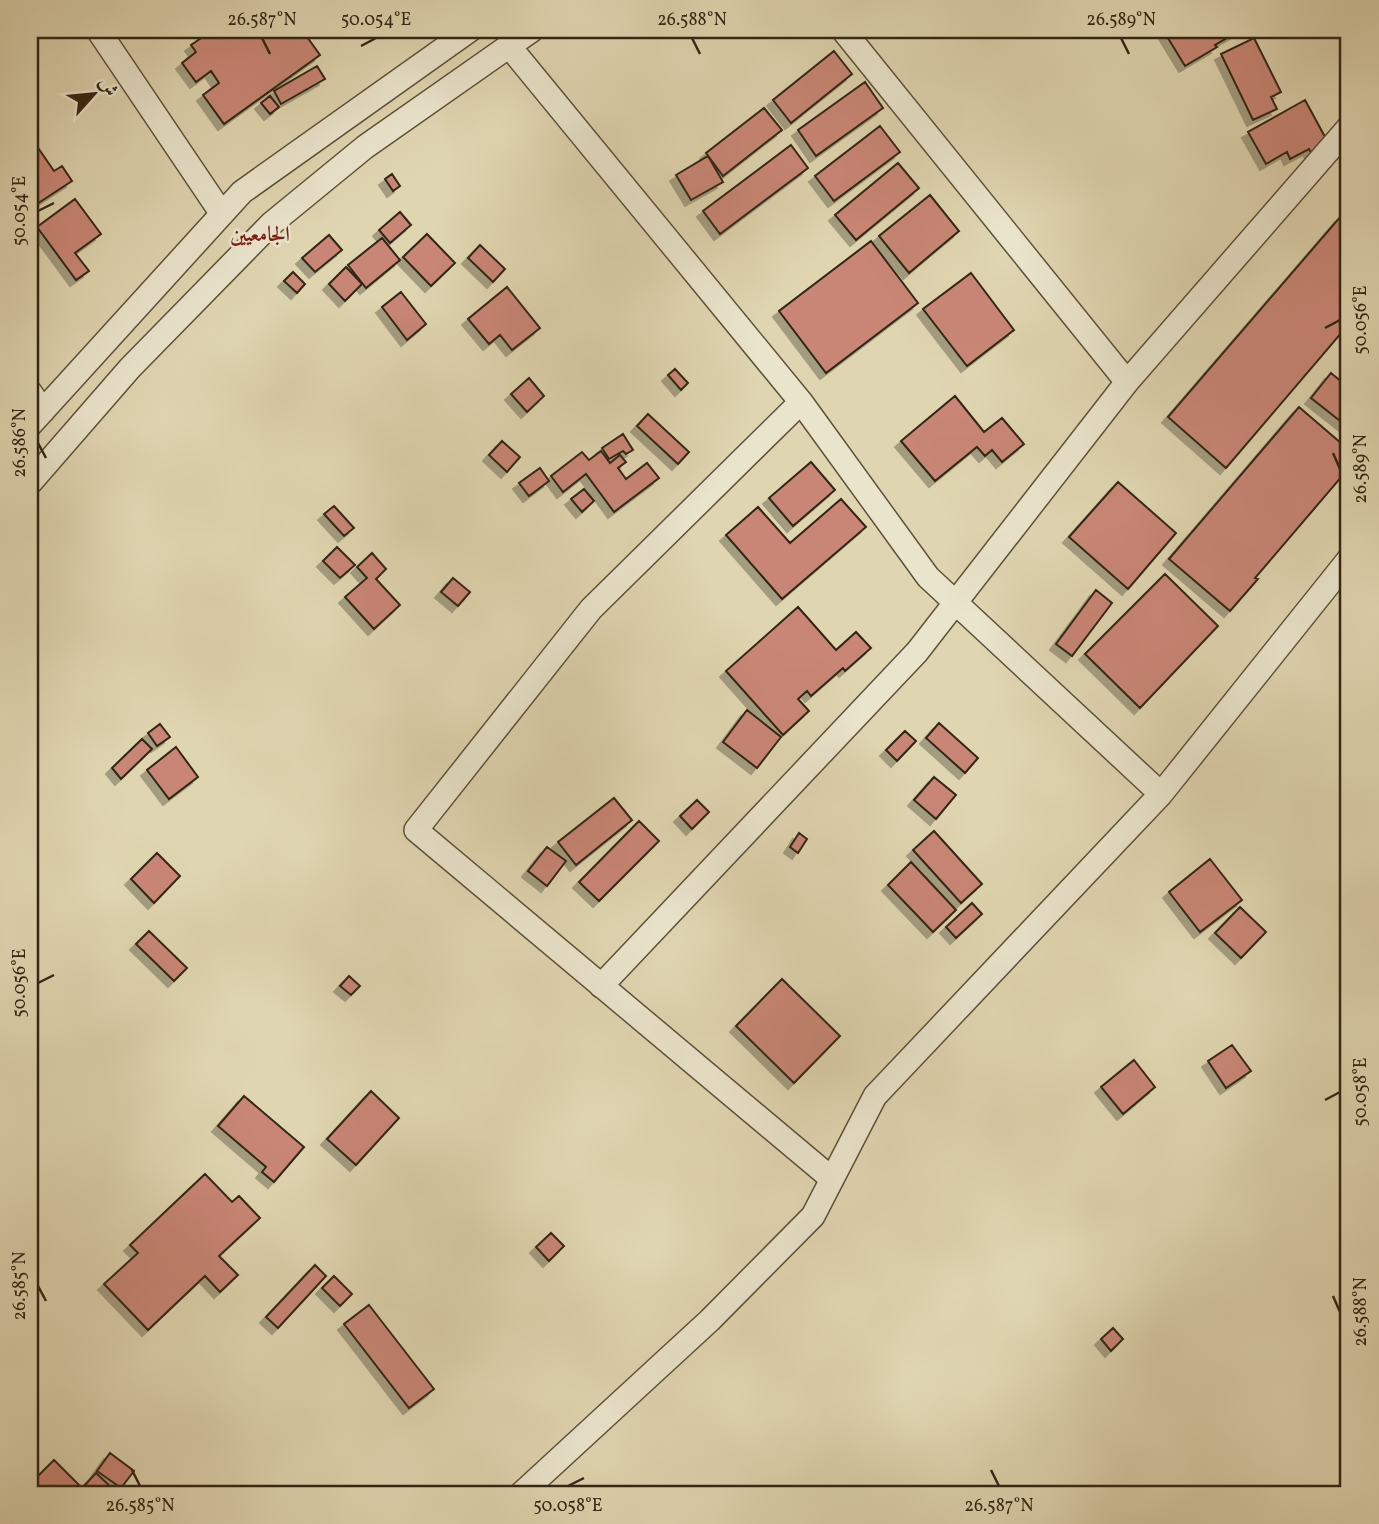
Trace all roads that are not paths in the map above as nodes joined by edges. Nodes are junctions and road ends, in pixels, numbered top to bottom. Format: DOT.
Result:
graph roads {
  1 [pos="98,30"];
  2 [pos="470,30"];
  3 [pos="532,30"];
  4 [pos="843,30"];
  5 [pos="509,46"];
  6 [pos="1349,127"];
  7 [pos="222,214"];
  8 [pos="1127,382"];
  9 [pos="801,402"];
  10 [pos="34,410"];
  11 [pos="30,484"];
  12 [pos="1349,559"];
  13 [pos="956,602"];
  14 [pos="1161,793"];
  15 [pos="601,986"];
  16 [pos="832,1179"];
  17 [pos="521,1494"];
  1 -- 7 [label="street"];
  2 -- 7 [label="street"];
  3 -- 5 [label="street"];
  4 -- 8 [label="street"];
  5 -- 9 [label="street"];
  5 -- 11 [label="street"];
  6 -- 8 [label="street"];
  7 -- 10 [label="street"];
  8 -- 13 [label="street"];
  9 -- 13 [label="street"];
  9 -- 15 [label="street"];
  12 -- 14 [label="street"];
  13 -- 14 [label="street"];
  13 -- 15 [label="street"];
  14 -- 16 [label="street"];
  15 -- 16 [label="street"];
  16 -- 17 [label="street"];
}
